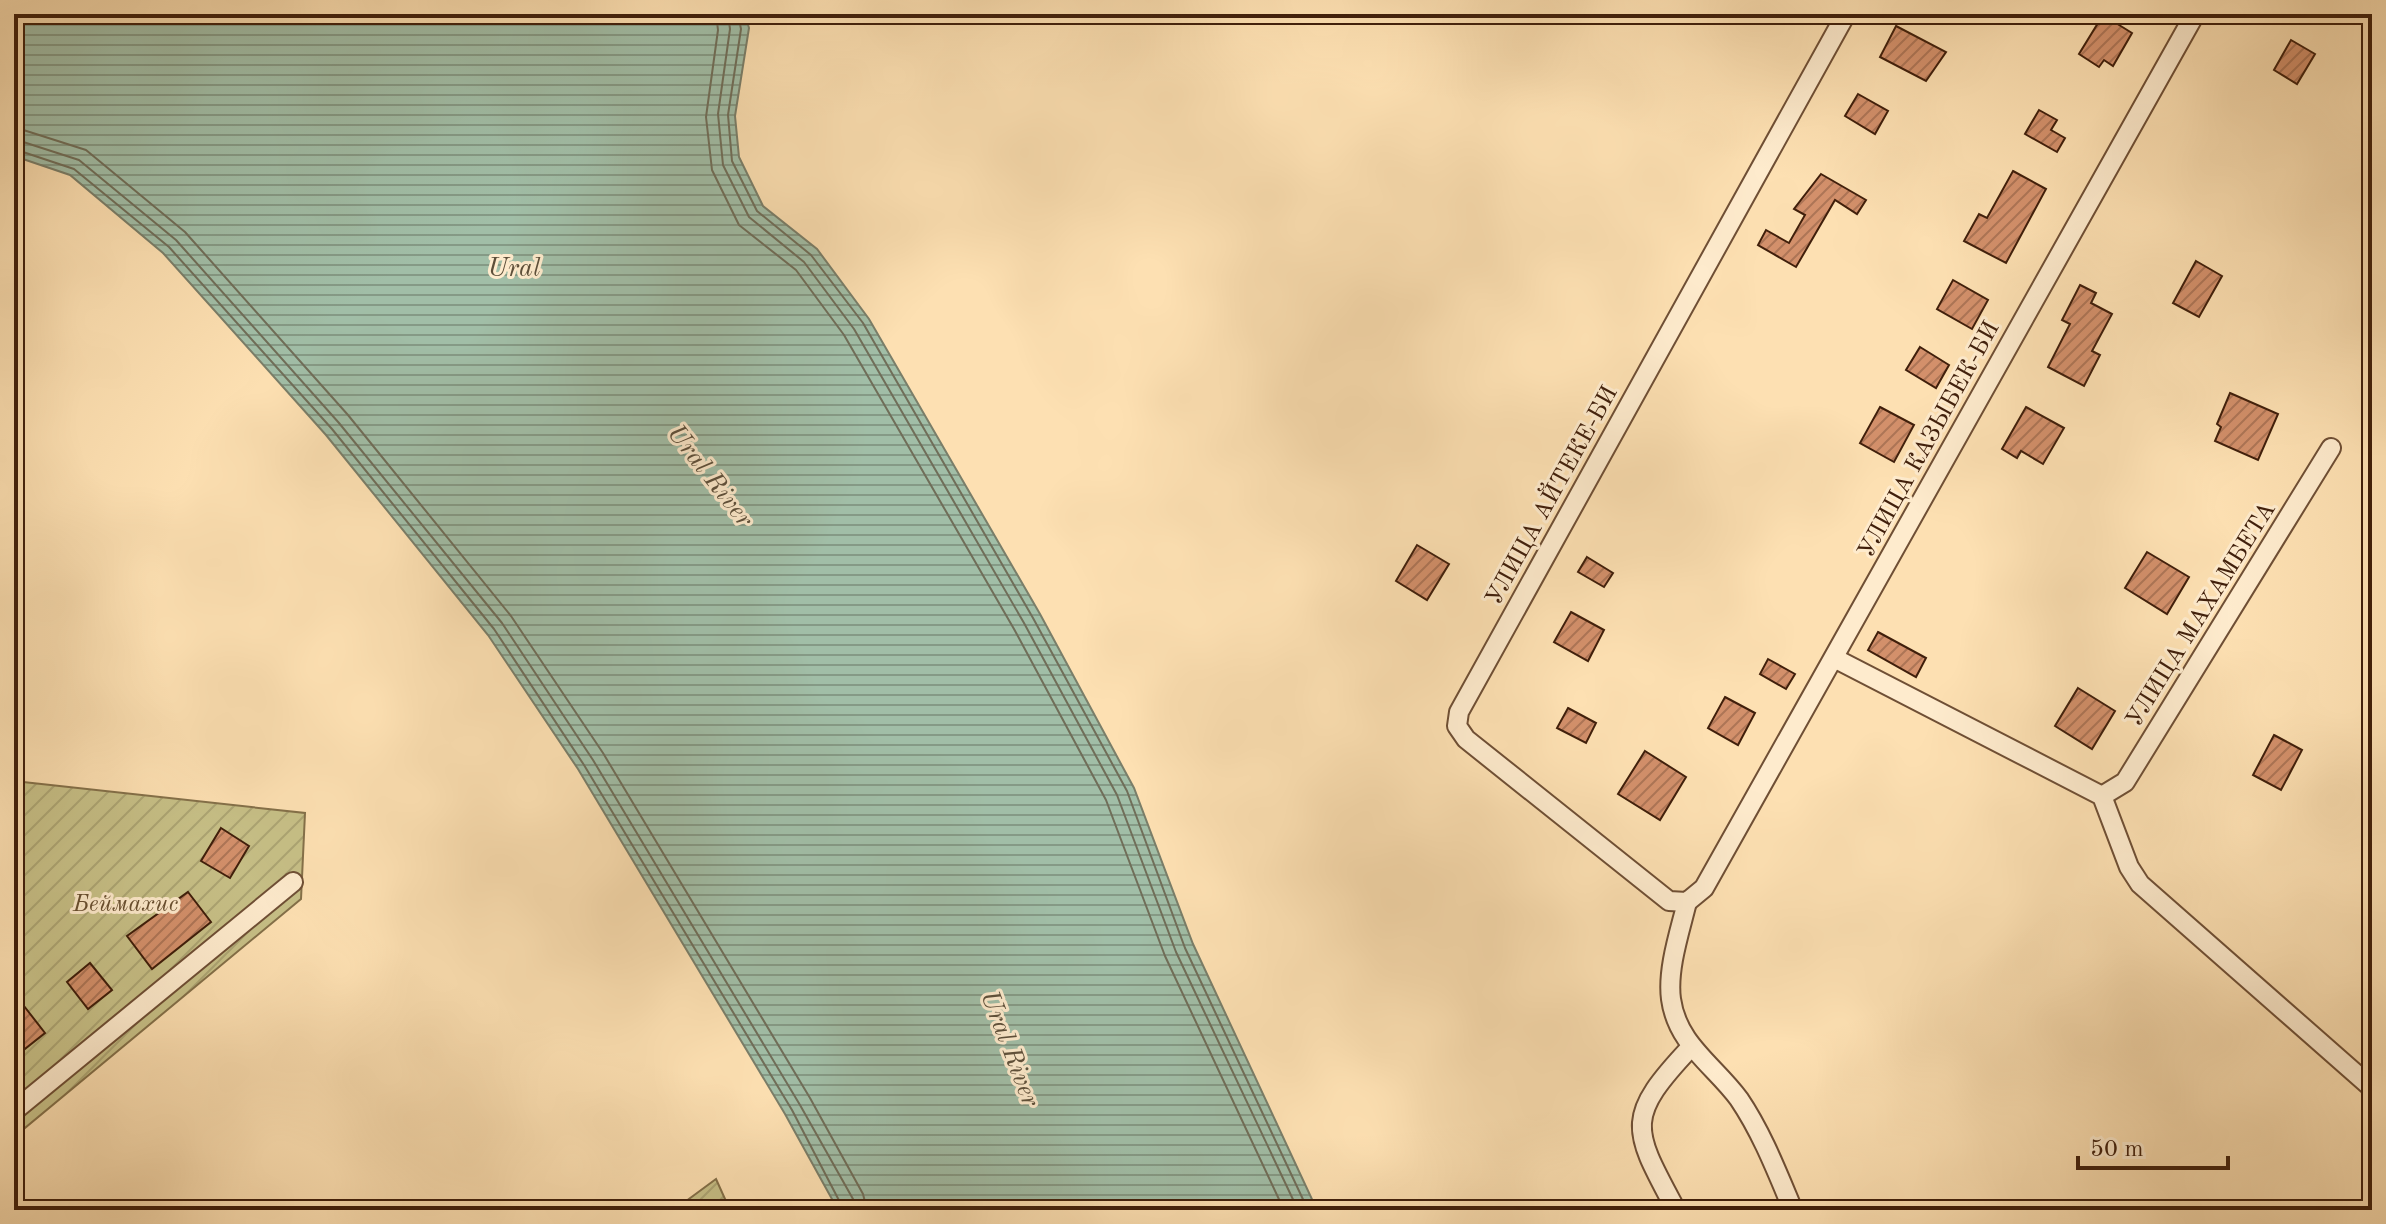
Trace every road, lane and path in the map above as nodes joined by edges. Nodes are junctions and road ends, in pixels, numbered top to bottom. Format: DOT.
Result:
graph roads {
  1 [pos="1846,14"];
  2 [pos="2195,14"];
  3 [pos="2331,448"];
  4 [pos="1834,658"];
  5 [pos="2102,796"];
  6 [pos="293,882"];
  7 [pos="1687,902"];
  8 [pos="1691,1047"];
  9 [pos="2372,1088"];
  10 [pos="14,1111"];
  11 [pos="1676,1210"];
  12 [pos="1793,1210"];
  1 -- 7 [label="street, УЛИЦА АЙТЕКЕ-БИ"];
  2 -- 4 [label="street, УЛИЦА КАЗЫБЕК-БИ"];
  3 -- 5 [label="street, УЛИЦА МАХАМБЕТА"];
  4 -- 5 [label="street"];
  4 -- 7 [label="street, УЛИЦА КАЗЫБЕК-БИ"];
  5 -- 9 [label="street"];
  6 -- 10 [label="street"];
  7 -- 8 [label="street"];
  8 -- 11 [label="street"];
  8 -- 12 [label="street"];
}
